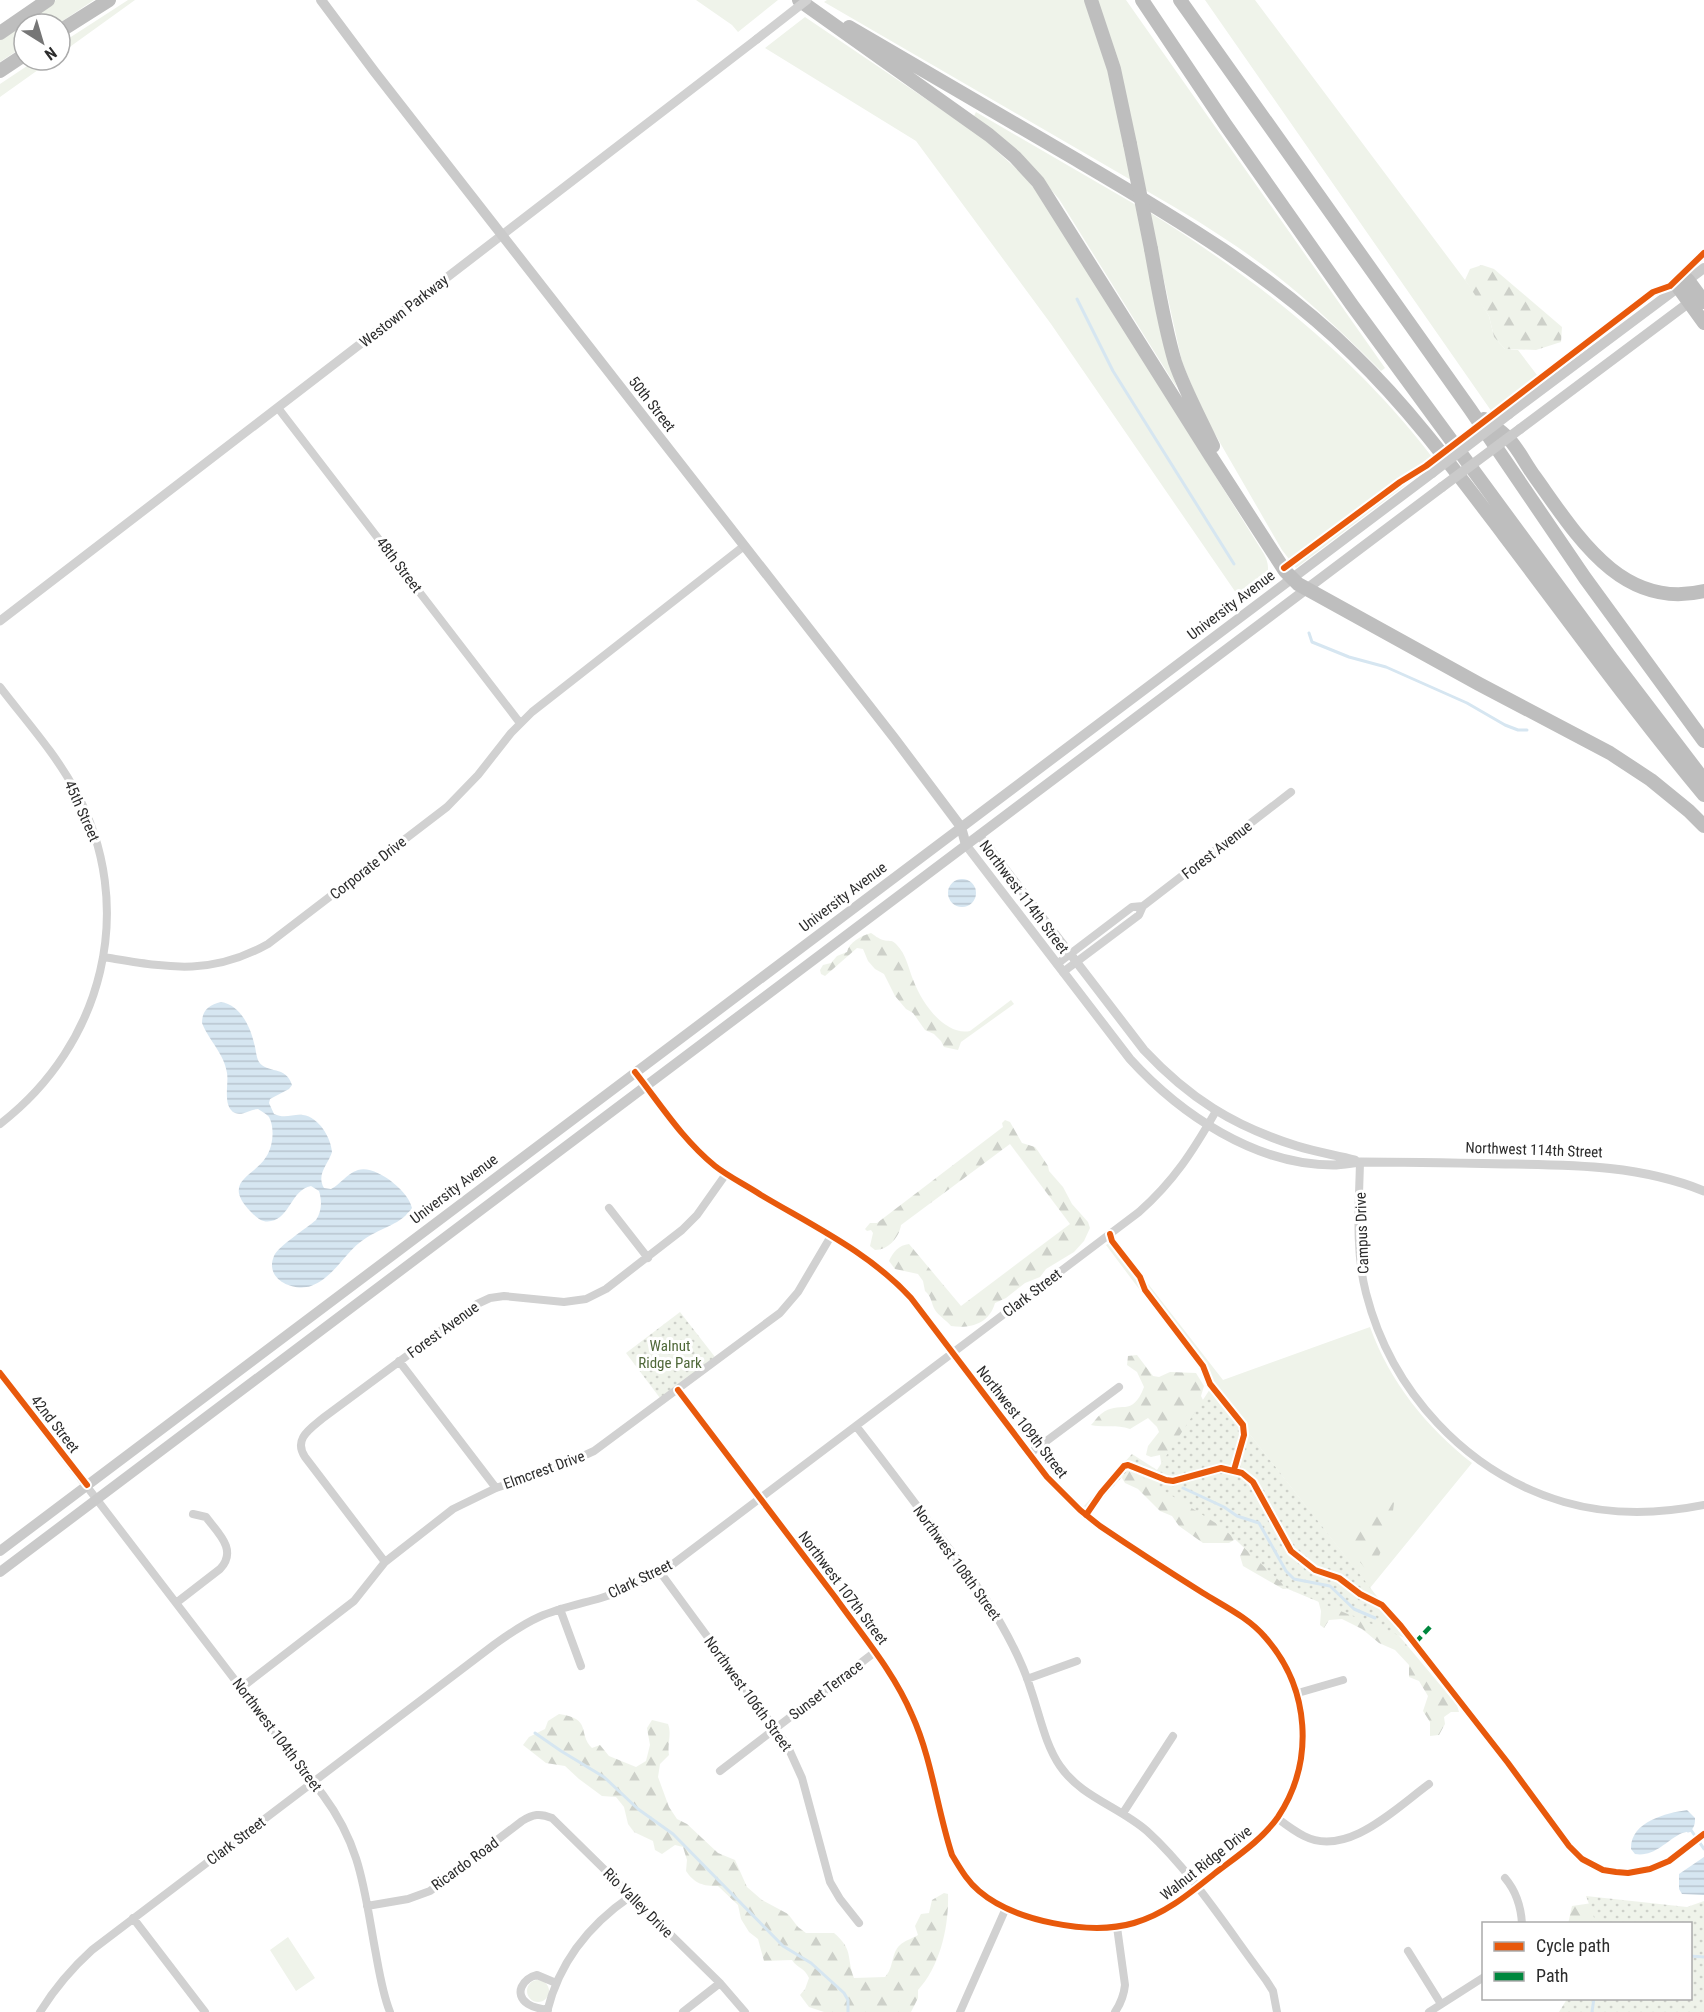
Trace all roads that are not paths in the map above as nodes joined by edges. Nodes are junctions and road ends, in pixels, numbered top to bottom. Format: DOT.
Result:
graph roads {
  1 [pos="31,0"];
  2 [pos="48,0"];
  3 [pos="109,0"];
  4 [pos="321,0"];
  5 [pos="803,0"];
  6 [pos="1091,0"];
  7 [pos="1142,0"];
  8 [pos="1180,0"];
  9 [pos="1190,0"];
  10 [pos="0,23"];
  11 [pos="72,23"];
  12 [pos="0,33"];
  13 [pos="1234,77"];
  14 [pos="502,236"];
  15 [pos="1704,268"];
  16 [pos="1683,284"];
  17 [pos="1699,298"];
  18 [pos="1704,323"];
  19 [pos="278,408"];
  20 [pos="1470,409"];
  21 [pos="1253,519"];
  22 [pos="744,546"];
  23 [pos="1292,578"];
  24 [pos="1304,589"];
  25 [pos="1704,591"];
  26 [pos="0,621"];
  27 [pos="0,687"];
  28 [pos="520,723"];
  29 [pos="1704,741"];
  30 [pos="1704,780"];
  31 [pos="1291,792"];
  32 [pos="1704,795"];
  33 [pos="1704,826"];
  34 [pos="961,827"];
  35 [pos="979,835"];
  36 [pos="966,845"];
  37 [pos="1143,906"];
  38 [pos="1070,954"];
  39 [pos="103,957"];
  40 [pos="1077,962"];
  41 [pos="1057,964"];
  42 [pos="1063,972"];
  43 [pos="635,1072"];
  44 [pos="646,1086"];
  45 [pos="1216,1111"];
  46 [pos="0,1124"];
  47 [pos="1208,1125"];
  48 [pos="1360,1161"];
  49 [pos="726,1174"];
  50 [pos="1704,1191"];
  51 [pos="609,1208"];
  52 [pos="831,1236"];
  53 [pos="648,1258"];
  54 [pos="952,1353"];
  55 [pos="399,1361"];
  56 [pos="0,1373"];
  57 [pos="1119,1387"];
  58 [pos="678,1390"];
  59 [pos="856,1426"];
  60 [pos="1029,1454"];
  61 [pos="496,1488"];
  62 [pos="92,1492"];
  63 [pos="760,1498"];
  64 [pos="1704,1505"];
  65 [pos="193,1514"];
  66 [pos="0,1551"];
  67 [pos="385,1562"];
  68 [pos="0,1572"];
  69 [pos="660,1572"];
  70 [pos="176,1603"];
  71 [pos="560,1609"];
  72 [pos="875,1652"];
  73 [pos="1077,1661"];
  74 [pos="582,1666"];
  75 [pos="1027,1678"];
  76 [pos="1343,1680"];
  77 [pos="241,1688"];
  78 [pos="1298,1694"];
  79 [pos="776,1728"];
  80 [pos="1173,1736"];
  81 [pos="720,1771"];
  82 [pos="313,1782"];
  83 [pos="1429,1784"];
  84 [pos="1122,1813"];
  85 [pos="1277,1818"];
  86 [pos="522,1821"];
  87 [pos="1505,1878"];
  88 [pos="1197,1888"];
  89 [pos="631,1896"];
  90 [pos="367,1906"];
  91 [pos="1006,1908"];
  92 [pos="133,1918"];
  93 [pos="1522,1922"];
  94 [pos="859,1923"];
  95 [pos="1074,1927"];
  96 [pos="1117,1927"];
  97 [pos="1407,1951"];
  98 [pos="1482,1978"];
  99 [pos="556,1983"];
  100 [pos="720,1983"];
  101 [pos="1441,2004"];
  102 [pos="548,2011"];
  103 [pos="40,2012"];
  104 [pos="205,2012"];
  105 [pos="390,2012"];
  106 [pos="684,2012"];
  107 [pos="745,2012"];
  108 [pos="960,2012"];
  109 [pos="1115,2012"];
  110 [pos="1277,2012"];
  111 [pos="1429,2012"];
  1 -- 10 [label="highway"];
  2 -- 12 [label="highway"];
  3 -- 11 [label="highway"];
  4 -- 14 [label="main road, 50th Street"];
  5 -- 14 [label="street, Westown Parkway, bridge"];
  5 -- 21 [label="highway"];
  5 -- 32 [label="highway"];
  6 -- 21 [label="highway, bridge"];
  7 -- 30 [label="highway"];
  8 -- 13 [label="highway"];
  9 -- 13 [label="highway"];
  13 -- 20 [label="highway"];
  14 -- 19 [label="street, Westown Parkway"];
  14 -- 22 [label="main road, 50th Street"];
  15 -- 16 [label="main road, University Avenue"];
  16 -- 17 [label="highway"];
  16 -- 23 [label="main road, University Avenue, bridge"];
  17 -- 18 [label="highway"];
  17 -- 24 [label="main road, University Avenue, bridge"];
  19 -- 26 [label="street, Westown Parkway"];
  19 -- 28 [label="street, 48th Street"];
  20 -- 25 [label="highway"];
  20 -- 29 [label="highway"];
  21 -- 23 [label="highway"];
  22 -- 28 [label="street, Corporate Drive"];
  22 -- 34 [label="main road, 50th Street"];
  23 -- 24 [label="highway"];
  23 -- 34 [label="main road, University Avenue"];
  24 -- 33 [label="highway"];
  24 -- 35 [label="main road, University Avenue"];
  27 -- 39 [label="street, 45th Street"];
  28 -- 39 [label="street, Corporate Drive"];
  31 -- 37 [label="street, Forest Avenue"];
  34 -- 35 [label="main road, Northwest 114th Street"];
  34 -- 36 [label="main road, Northwest 114th Street"];
  34 -- 43 [label="main road, University Avenue"];
  35 -- 36 [label="main road, University Avenue"];
  35 -- 38 [label="street, Northwest 114th Street"];
  36 -- 41 [label="street, Northwest 114th Street"];
  36 -- 44 [label="main road, University Avenue"];
  37 -- 38 [label="street, Forest Avenue"];
  37 -- 40 [label="street, Forest Avenue"];
  38 -- 40 [label="street, Northwest 114th Street"];
  38 -- 41 [label="street, Forest Avenue"];
  39 -- 46 [label="street"];
  40 -- 42 [label="street, Forest Avenue"];
  40 -- 45 [label="street, Northwest 114th Street"];
  41 -- 42 [label="street, Northwest 114th Street"];
  42 -- 47 [label="street, Northwest 114th Street"];
  43 -- 44 [label="street, Northwest 109th Street"];
  43 -- 62 [label="main road, University Avenue"];
  44 -- 49 [label="street, Northwest 109th Street"];
  44 -- 62 [label="main road, University Avenue"];
  45 -- 47 [label="street, Clark Street"];
  45 -- 48 [label="street, Northwest 114th Street"];
  47 -- 48 [label="street, Northwest 114th Street"];
  47 -- 54 [label="street, Clark Street"];
  48 -- 50 [label="street, Northwest 114th Street"];
  48 -- 64 [label="street, Campus Drive"];
  49 -- 52 [label="street, Northwest 109th Street"];
  49 -- 53 [label="street, Forest Avenue"];
  51 -- 53 [label="street"];
  52 -- 54 [label="street, Northwest 109th Street"];
  52 -- 58 [label="street, Elmcrest Drive"];
  53 -- 55 [label="street, Forest Avenue"];
  54 -- 59 [label="street, Clark Street"];
  54 -- 60 [label="street, Northwest 109th Street"];
  55 -- 61 [label="street"];
  55 -- 67 [label="street, Forest Avenue"];
  56 -- 62 [label="street, 42nd Street"];
  57 -- 60 [label="street"];
  58 -- 61 [label="street, Elmcrest Drive"];
  58 -- 63 [label="street, Northwest 107th Street"];
  59 -- 63 [label="street, Clark Street"];
  59 -- 75 [label="street, Northwest 108th Street"];
  60 -- 78 [label="street, Northwest 109th Street"];
  61 -- 67 [label="street, Elmcrest Drive"];
  62 -- 66 [label="main road, University Avenue"];
  62 -- 68 [label="main road, University Avenue"];
  62 -- 70 [label="street, Northwest 104th Street"];
  63 -- 69 [label="street, Clark Street"];
  63 -- 72 [label="street, Northwest 107th Street"];
  65 -- 70 [label="street"];
  67 -- 77 [label="street, Elmcrest Drive"];
  69 -- 71 [label="street, Clark Street"];
  69 -- 79 [label="street, Northwest 106th Street"];
  70 -- 77 [label="street, Northwest 104th Street"];
  71 -- 74 [label="street"];
  71 -- 82 [label="street, Clark Street"];
  72 -- 79 [label="street, Sunset Terrace"];
  72 -- 91 [label="street, Northwest 107th Street"];
  73 -- 75 [label="street"];
  75 -- 84 [label="street, Northwest 108th Street"];
  76 -- 78 [label="street"];
  77 -- 82 [label="street, Northwest 104th Street"];
  78 -- 85 [label="street, Northwest 109th Street"];
  79 -- 81 [label="street, Sunset Terrace"];
  79 -- 94 [label="street, Northwest 106th Street"];
  80 -- 84 [label="street"];
  82 -- 90 [label="street, Northwest 104th Street"];
  82 -- 92 [label="street, Clark Street"];
  83 -- 85 [label="street"];
  84 -- 88 [label="street, Northwest 108th Street"];
  85 -- 88 [label="street, Walnut Ridge Drive"];
  86 -- 89 [label="street, Rio Valley Drive"];
  86 -- 90 [label="street, Ricardo Road"];
  87 -- 93 [label="street"];
  88 -- 96 [label="street, Walnut Ridge Drive"];
  88 -- 110 [label="street, Northwest 108th Street"];
  89 -- 99 [label="street"];
  89 -- 100 [label="street, Rio Valley Drive"];
  90 -- 105 [label="street, Northwest 104th Street"];
  91 -- 95 [label="street, Northwest 107th Street"];
  91 -- 108 [label="street"];
  92 -- 103 [label="street, Clark Street"];
  92 -- 104 [label="street"];
  95 -- 96 [label="street, Walnut Ridge Drive"];
  96 -- 109 [label="street"];
  97 -- 101 [label="street"];
  98 -- 101 [label="street"];
  99 -- 102 [label="street"];
  99 -- 102 [label="street"];
  100 -- 106 [label="street"];
  100 -- 107 [label="street, Rio Valley Drive"];
  101 -- 111 [label="street"];
}
